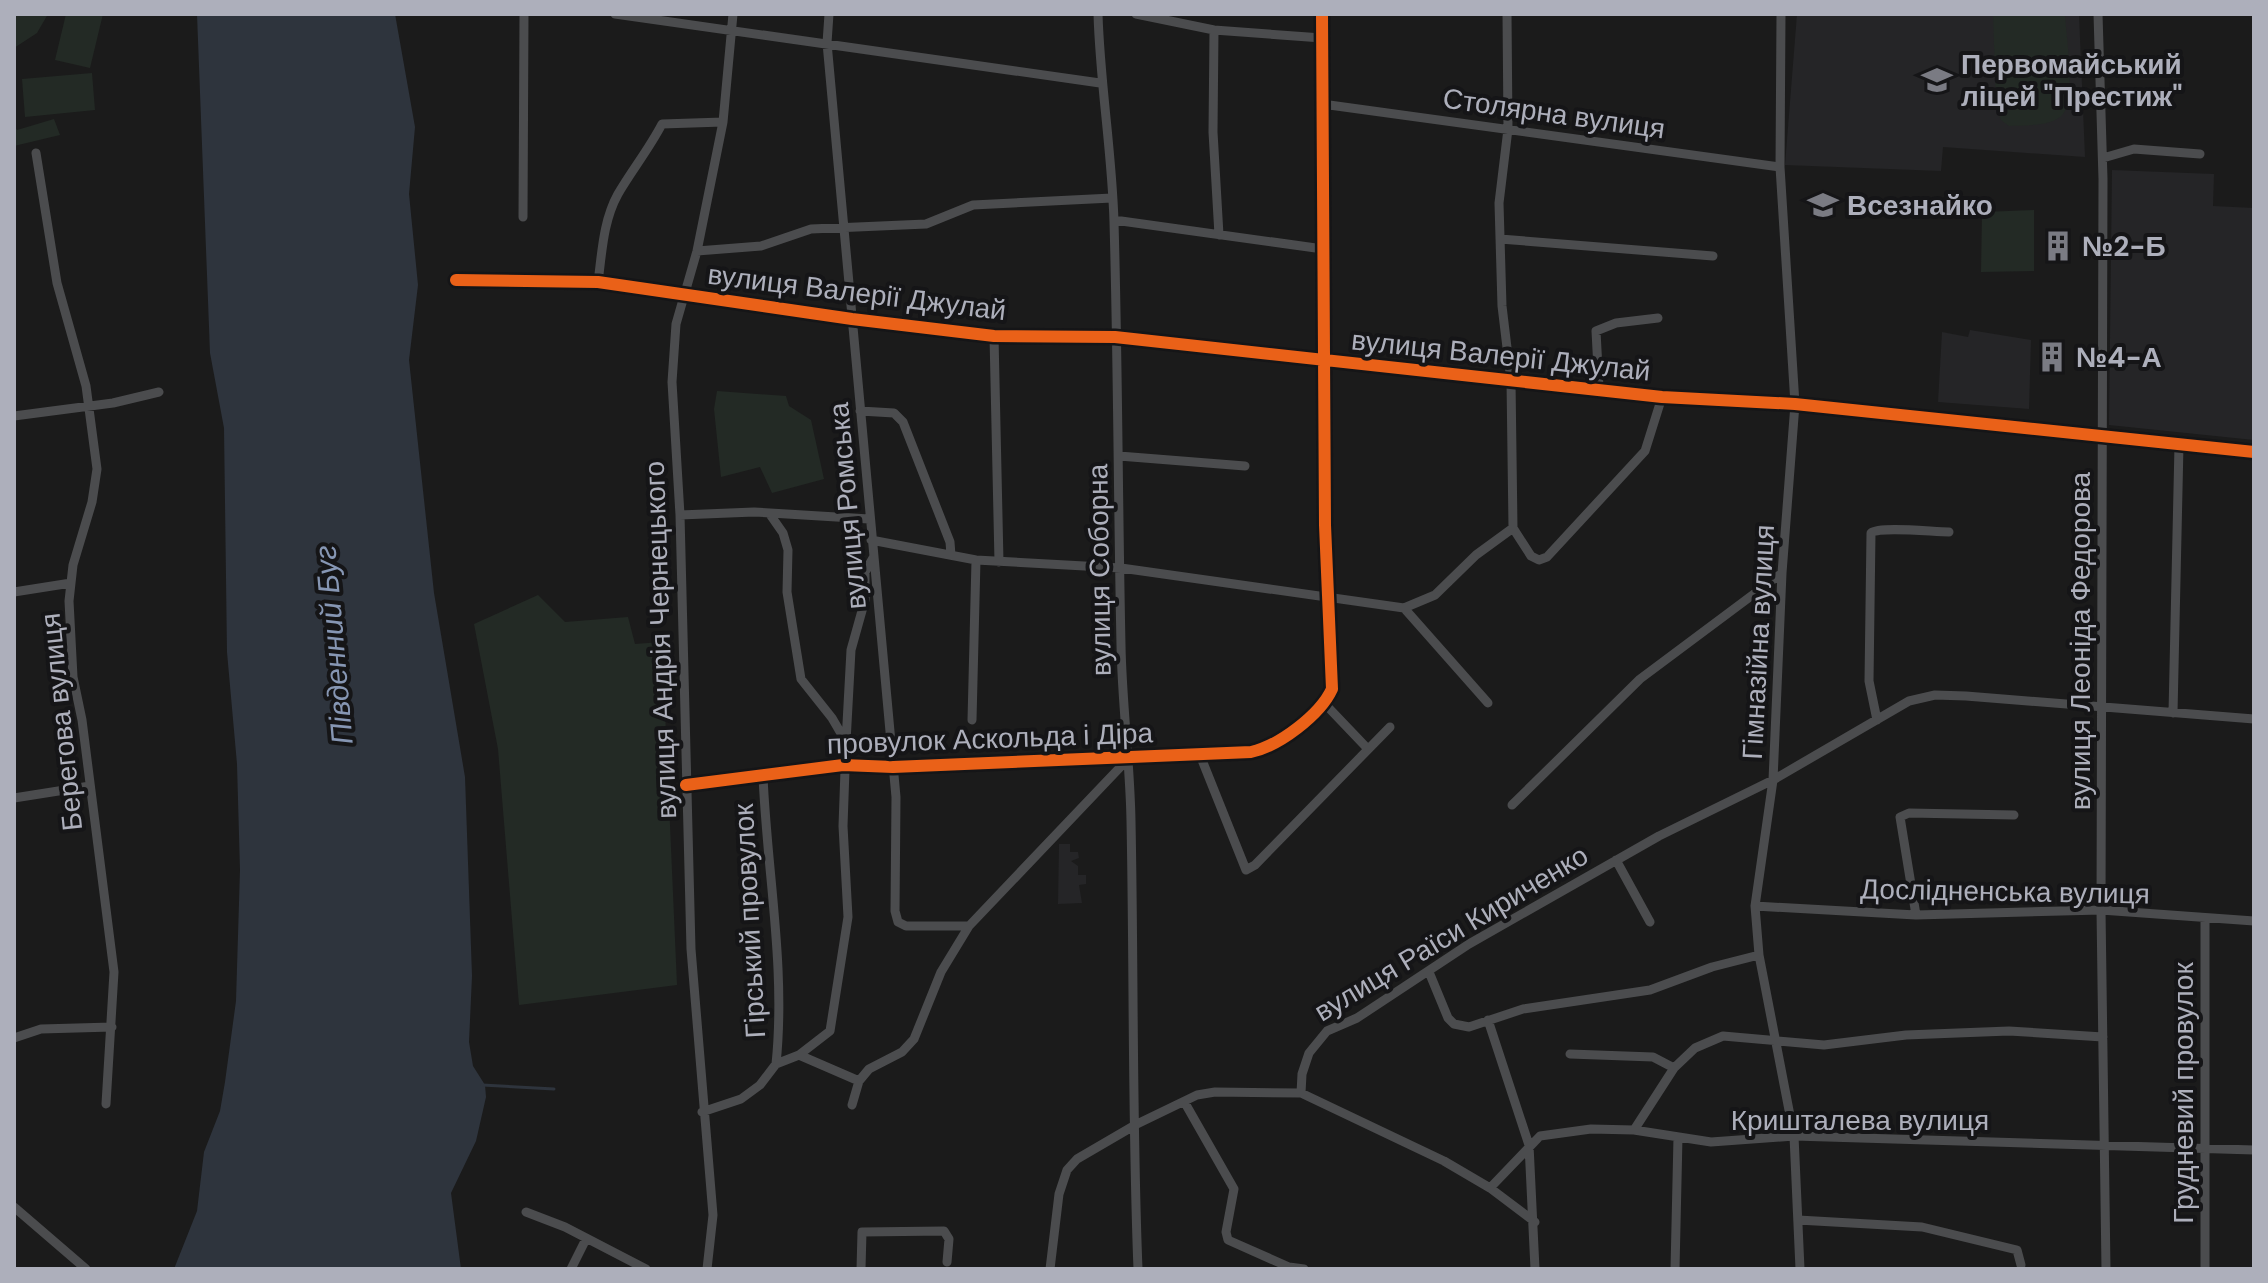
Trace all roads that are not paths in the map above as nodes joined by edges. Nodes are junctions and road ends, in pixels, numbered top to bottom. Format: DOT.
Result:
graph roads {
  1 [pos="524,14"];
  2 [pos="615,14"];
  3 [pos="733,14"];
  4 [pos="829,14"];
  5 [pos="1098,14"];
  6 [pos="1136,14"];
  7 [pos="1322,14"];
  8 [pos="1507,14"];
  9 [pos="1781,14"];
  10 [pos="2098,14"];
  11 [pos="1214,30"];
  12 [pos="732,33"];
  13 [pos="1322,38"];
  14 [pos="827,43"];
  15 [pos="1100,83"];
  16 [pos="1322,104"];
  17 [pos="723,122"];
  18 [pos="1508,129"];
  19 [pos="36,153"];
  20 [pos="2200,154"];
  21 [pos="2103,158"];
  22 [pos="1780,167"];
  23 [pos="1112,198"];
  24 [pos="523,217"];
  25 [pos="1114,220"];
  26 [pos="844,227"];
  27 [pos="1219,235"];
  28 [pos="1500,239"];
  29 [pos="1323,249"];
  30 [pos="697,251"];
  31 [pos="1713,256"];
  32 [pos="456,280"];
  33 [pos="598,282"];
  34 [pos="686,294"];
  35 [pos="1658,318"];
  36 [pos="852,319"];
  37 [pos="994,336"];
  38 [pos="1115,337"];
  39 [pos="1324,360"];
  40 [pos="1511,381"];
  41 [pos="1599,388"];
  42 [pos="159,392"];
  43 [pos="1662,397"];
  44 [pos="1795,404"];
  45 [pos="89,407"];
  46 [pos="860,411"];
  47 [pos="14,416"];
  48 [pos="2101,435"];
  49 [pos="2179,445"];
  50 [pos="2254,452"];
  51 [pos="1119,456"];
  52 [pos="1245,466"];
  53 [pos="769,513"];
  54 [pos="680,515"];
  55 [pos="869,519"];
  56 [pos="1513,528"];
  57 [pos="1949,532"];
  58 [pos="871,540"];
  59 [pos="951,555"];
  60 [pos="874,556"];
  61 [pos="976,560"];
  62 [pos="999,562"];
  63 [pos="1121,568"];
  64 [pos="1782,573"];
  65 [pos="71,583"];
  66 [pos="14,592"];
  67 [pos="1331,598"];
  68 [pos="1404,608"];
  69 [pos="1488,703"];
  70 [pos="1325,704"];
  71 [pos="2103,708"];
  72 [pos="2173,713"];
  73 [pos="2254,719"];
  74 [pos="972,720"];
  75 [pos="1877,720"];
  76 [pos="1390,727"];
  77 [pos="846,742"];
  78 [pos="1367,748"];
  79 [pos="1200,755"];
  80 [pos="1128,759"];
  81 [pos="843,765"];
  82 [pos="893,767"];
  83 [pos="763,776"];
  84 [pos="1773,780"];
  85 [pos="686,785"];
  86 [pos="90,786"];
  87 [pos="14,798"];
  88 [pos="1512,805"];
  89 [pos="2014,815"];
  90 [pos="1616,860"];
  91 [pos="1755,906"];
  92 [pos="2101,910"];
  93 [pos="1916,915"];
  94 [pos="2205,918"];
  95 [pos="2254,921"];
  96 [pos="1650,922"];
  97 [pos="969,926"];
  98 [pos="1759,955"];
  99 [pos="1429,972"];
  100 [pos="1488,1020"];
  101 [pos="112,1027"];
  102 [pos="2103,1037"];
  103 [pos="14,1038"];
  104 [pos="1777,1042"];
  105 [pos="1570,1054"];
  106 [pos="799,1055"];
  107 [pos="776,1064"];
  108 [pos="1674,1068"];
  109 [pos="859,1081"];
  110 [pos="1301,1093"];
  111 [pos="1185,1103"];
  112 [pos="106,1104"];
  113 [pos="852,1105"];
  114 [pos="702,1112"];
  115 [pos="1137,1124"];
  116 [pos="1634,1130"];
  117 [pos="1794,1136"];
  118 [pos="1678,1137"];
  119 [pos="1529,1145"];
  120 [pos="2102,1145"];
  121 [pos="2202,1149"];
  122 [pos="2254,1150"];
  123 [pos="1490,1188"];
  124 [pos="14,1207"];
  125 [pos="526,1212"];
  126 [pos="1798,1220"];
  127 [pos="1535,1222"];
  128 [pos="586,1239"];
  129 [pos="947,1262"];
  130 [pos="2021,1265"];
  131 [pos="1288,1268"];
  132 [pos="86,1269"];
  133 [pos="571,1269"];
  134 [pos="646,1269"];
  135 [pos="707,1269"];
  136 [pos="861,1269"];
  137 [pos="1050,1269"];
  138 [pos="1138,1269"];
  139 [pos="1304,1269"];
  140 [pos="1535,1269"];
  141 [pos="1675,1269"];
  142 [pos="1800,1269"];
  143 [pos="2106,1269"];
  144 [pos="2205,1269"];
  1 -- 24 [label="street"];
  2 -- 12 [label="street"];
  3 -- 12 [label="street, вулиця Андрія Чернецького"];
  4 -- 14 [label="street, вулиця Ромська"];
  5 -- 15 [label="street, вулиця Соборна"];
  6 -- 11 [label="street"];
  7 -- 13 [label="street"];
  8 -- 18 [label="street"];
  9 -- 22 [label="street, Гімназійна вулиця"];
  10 -- 21 [label="street, вулиця Леоніда Федорова"];
  11 -- 13 [label="street"];
  11 -- 27 [label="street"];
  12 -- 14 [label="street"];
  12 -- 17 [label="street, вулиця Андрія Чернецького"];
  13 -- 16 [label="street"];
  14 -- 15 [label="street"];
  14 -- 26 [label="street, вулиця Ромська"];
  15 -- 23 [label="street, вулиця Соборна"];
  16 -- 18 [label="street, Столярна вулиця"];
  16 -- 29 [label="street"];
  17 -- 30 [label="street, вулиця Андрія Чернецького"];
  17 -- 33 [label="street"];
  18 -- 22 [label="street, Столярна вулиця"];
  18 -- 28 [label="street"];
  19 -- 45 [label="street, Берегова вулиця"];
  20 -- 21 [label="street"];
  21 -- 48 [label="street, вулиця Леоніда Федорова"];
  22 -- 44 [label="street, Гімназійна вулиця"];
  23 -- 25 [label="street, вулиця Соборна"];
  23 -- 26 [label="street"];
  25 -- 27 [label="street"];
  25 -- 38 [label="street, вулиця Соборна"];
  26 -- 30 [label="street"];
  26 -- 36 [label="street, вулиця Ромська"];
  27 -- 29 [label="street"];
  28 -- 31 [label="street"];
  28 -- 40 [label="street"];
  29 -- 39 [label="street"];
  30 -- 34 [label="street, вулиця Андрія Чернецького"];
  32 -- 33 [label="street, вулиця Валерії Джулай"];
  33 -- 34 [label="street, вулиця Валерії Джулай"];
  34 -- 36 [label="street, вулиця Валерії Джулай"];
  34 -- 54 [label="street, вулиця Андрія Чернецького"];
  35 -- 41 [label="street"];
  36 -- 37 [label="street, вулиця Валерії Джулай"];
  36 -- 46 [label="street, вулиця Ромська"];
  37 -- 38 [label="street, вулиця Валерії Джулай"];
  37 -- 62 [label="street"];
  38 -- 39 [label="street, вулиця Валерії Джулай"];
  38 -- 51 [label="street, вулиця Соборна"];
  39 -- 40 [label="street, вулиця Валерії Джулай"];
  39 -- 67 [label="street"];
  40 -- 41 [label="street, вулиця Валерії Джулай"];
  40 -- 56 [label="street"];
  41 -- 43 [label="street, вулиця Валерії Джулай"];
  42 -- 45 [label="street"];
  43 -- 44 [label="street, вулиця Валерії Джулай"];
  43 -- 56 [label="street"];
  44 -- 48 [label="street, вулиця Валерії Джулай"];
  44 -- 64 [label="street, Гімназійна вулиця"];
  45 -- 47 [label="street"];
  45 -- 65 [label="street, Берегова вулиця"];
  46 -- 55 [label="street, вулиця Ромська"];
  46 -- 59 [label="street"];
  48 -- 49 [label="street, вулиця Валерії Джулай"];
  48 -- 71 [label="street, вулиця Леоніда Федорова"];
  49 -- 50 [label="street, вулиця Валерії Джулай"];
  49 -- 72 [label="street"];
  51 -- 52 [label="street"];
  51 -- 63 [label="street, вулиця Соборна"];
  53 -- 54 [label="street"];
  53 -- 55 [label="street"];
  53 -- 77 [label="street"];
  54 -- 85 [label="street, вулиця Андрія Чернецького"];
  55 -- 58 [label="street, вулиця Ромська"];
  56 -- 68 [label="street"];
  57 -- 75 [label="street"];
  58 -- 59 [label="street"];
  58 -- 60 [label="street, вулиця Ромська"];
  59 -- 61 [label="street"];
  60 -- 77 [label="street"];
  60 -- 82 [label="street, вулиця Ромська"];
  61 -- 62 [label="street"];
  61 -- 74 [label="street"];
  62 -- 63 [label="street"];
  63 -- 67 [label="street"];
  63 -- 80 [label="street, вулиця Соборна"];
  64 -- 84 [label="street, Гімназійна вулиця"];
  64 -- 88 [label="street"];
  65 -- 66 [label="street"];
  65 -- 86 [label="street, Берегова вулиця"];
  67 -- 68 [label="street"];
  67 -- 70 [label="street"];
  68 -- 69 [label="street"];
  70 -- 78 [label="street"];
  70 -- 79 [label="street, провулок Аскольда і Діра"];
  71 -- 72 [label="street, вулиця Раїси Кириченко"];
  71 -- 75 [label="street, вулиця Раїси Кириченко"];
  71 -- 92 [label="street, вулиця Леоніда Федорова"];
  72 -- 73 [label="street, вулиця Раїси Кириченко"];
  75 -- 84 [label="street, вулиця Раїси Кириченко"];
  76 -- 78 [label="street"];
  77 -- 81 [label="street"];
  78 -- 79 [label="street"];
  79 -- 80 [label="street, провулок Аскольда і Діра"];
  80 -- 82 [label="street, провулок Аскольда і Діра"];
  80 -- 97 [label="street"];
  80 -- 115 [label="street, вулиця Соборна"];
  81 -- 82 [label="street, провулок Аскольда і Діра"];
  81 -- 83 [label="street, провулок Аскольда і Діра"];
  81 -- 106 [label="street"];
  82 -- 97 [label="street, вулиця Ромська"];
  83 -- 85 [label="street, провулок Аскольда і Діра"];
  83 -- 107 [label="street, Гірський провулок"];
  84 -- 90 [label="street, вулиця Раїси Кириченко"];
  84 -- 91 [label="street, Гімназійна вулиця"];
  85 -- 114 [label="street, вулиця Андрія Чернецького"];
  86 -- 87 [label="street"];
  86 -- 101 [label="street, Берегова вулиця"];
  89 -- 93 [label="street"];
  90 -- 96 [label="street, вулиця Раїси Кириченко"];
  90 -- 99 [label="street, вулиця Раїси Кириченко"];
  91 -- 93 [label="street, Дослідненська вулиця"];
  91 -- 98 [label="street, Гімназійна вулиця"];
  92 -- 93 [label="street, Дослідненська вулиця"];
  92 -- 94 [label="street, Дослідненська вулиця"];
  92 -- 102 [label="street, вулиця Леоніда Федорова"];
  94 -- 95 [label="street, Дослідненська вулиця"];
  94 -- 121 [label="street, Грудневий провулок"];
  97 -- 109 [label="street"];
  98 -- 100 [label="street"];
  98 -- 104 [label="street, Гімназійна вулиця"];
  99 -- 100 [label="street"];
  99 -- 110 [label="street, вулиця Раїси Кириченко"];
  100 -- 119 [label="street"];
  101 -- 103 [label="street"];
  101 -- 112 [label="street, Берегова вулиця"];
  102 -- 104 [label="street"];
  102 -- 120 [label="street, вулиця Леоніда Федорова"];
  104 -- 108 [label="street"];
  104 -- 117 [label="street, Гімназійна вулиця"];
  105 -- 108 [label="street"];
  106 -- 107 [label="street"];
  106 -- 109 [label="street"];
  107 -- 114 [label="street"];
  108 -- 116 [label="street"];
  109 -- 113 [label="street"];
  110 -- 111 [label="street"];
  110 -- 123 [label="street"];
  111 -- 115 [label="street"];
  111 -- 131 [label="street"];
  114 -- 135 [label="street, вулиця Андрія Чернецького"];
  115 -- 137 [label="street"];
  115 -- 138 [label="street, вулиця Соборна"];
  116 -- 118 [label="street, Кришталева вулиця"];
  116 -- 119 [label="street, Кришталева вулиця"];
  117 -- 118 [label="street, Кришталева вулиця"];
  117 -- 120 [label="street, Кришталева вулиця"];
  117 -- 126 [label="street, Гімназійна вулиця"];
  118 -- 141 [label="street"];
  119 -- 123 [label="street, Кришталева вулиця"];
  119 -- 127 [label="street"];
  120 -- 121 [label="street, Кришталева вулиця"];
  120 -- 143 [label="street, вулиця Леоніда Федорова"];
  121 -- 122 [label="street, Кришталева вулиця"];
  121 -- 144 [label="street, Грудневий провулок"];
  123 -- 127 [label="street"];
  124 -- 132 [label="street"];
  125 -- 128 [label="street"];
  126 -- 130 [label="street"];
  126 -- 142 [label="street, Гімназійна вулиця"];
  127 -- 140 [label="street"];
  128 -- 133 [label="street"];
  128 -- 134 [label="street"];
  129 -- 136 [label="street"];
  131 -- 139 [label="street"];
}
